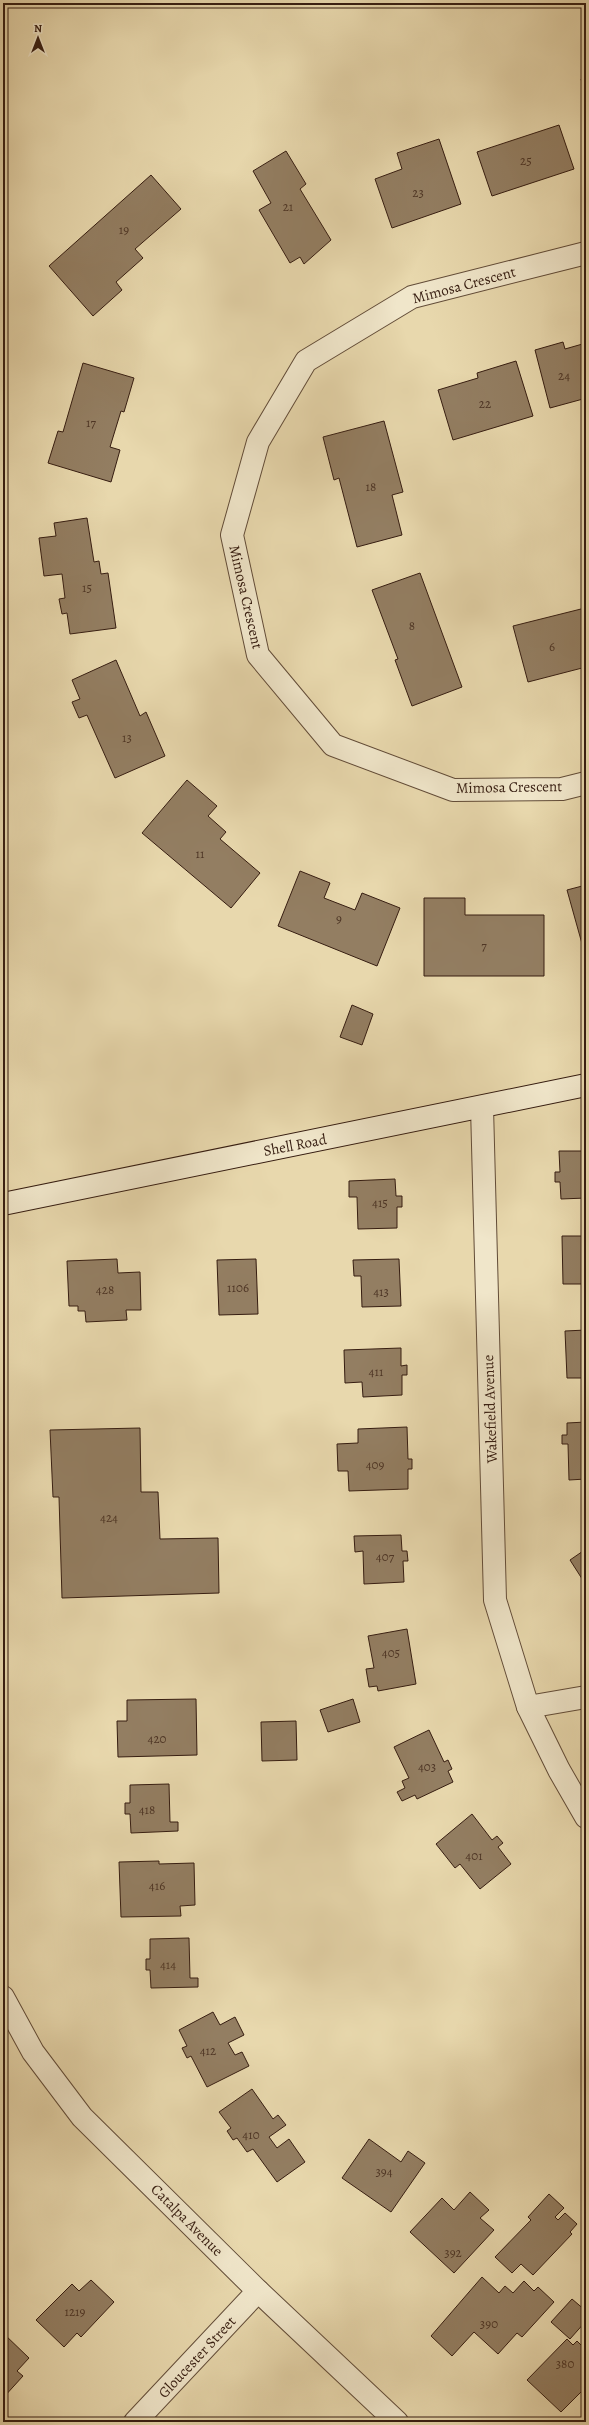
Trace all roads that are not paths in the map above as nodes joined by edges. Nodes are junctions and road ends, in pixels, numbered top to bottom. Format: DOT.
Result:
graph roads {
  1 [pos="586,253"];
  2 [pos="586,783"];
  3 [pos="586,1085"];
  4 [pos="482,1107"];
  5 [pos="3,1204"];
  6 [pos="586,1697"];
  7 [pos="528,1707"];
  8 [pos="586,1817"];
  9 [pos="3,1997"];
  10 [pos="258,2292"];
  11 [pos="135,2422"];
  12 [pos="397,2422"];
  1 -- 2 [label="street, Mimosa Crescent"];
  3 -- 4 [label="street, Shell Road"];
  4 -- 5 [label="street, Shell Road"];
  4 -- 7 [label="street, Wakefield Avenue"];
  6 -- 7 [label="street"];
  7 -- 8 [label="street, Wakefield Avenue"];
  9 -- 10 [label="street, Catalpa Avenue"];
  10 -- 11 [label="street, Gloucester Street"];
  10 -- 12 [label="street, Catalpa Avenue"];
}
